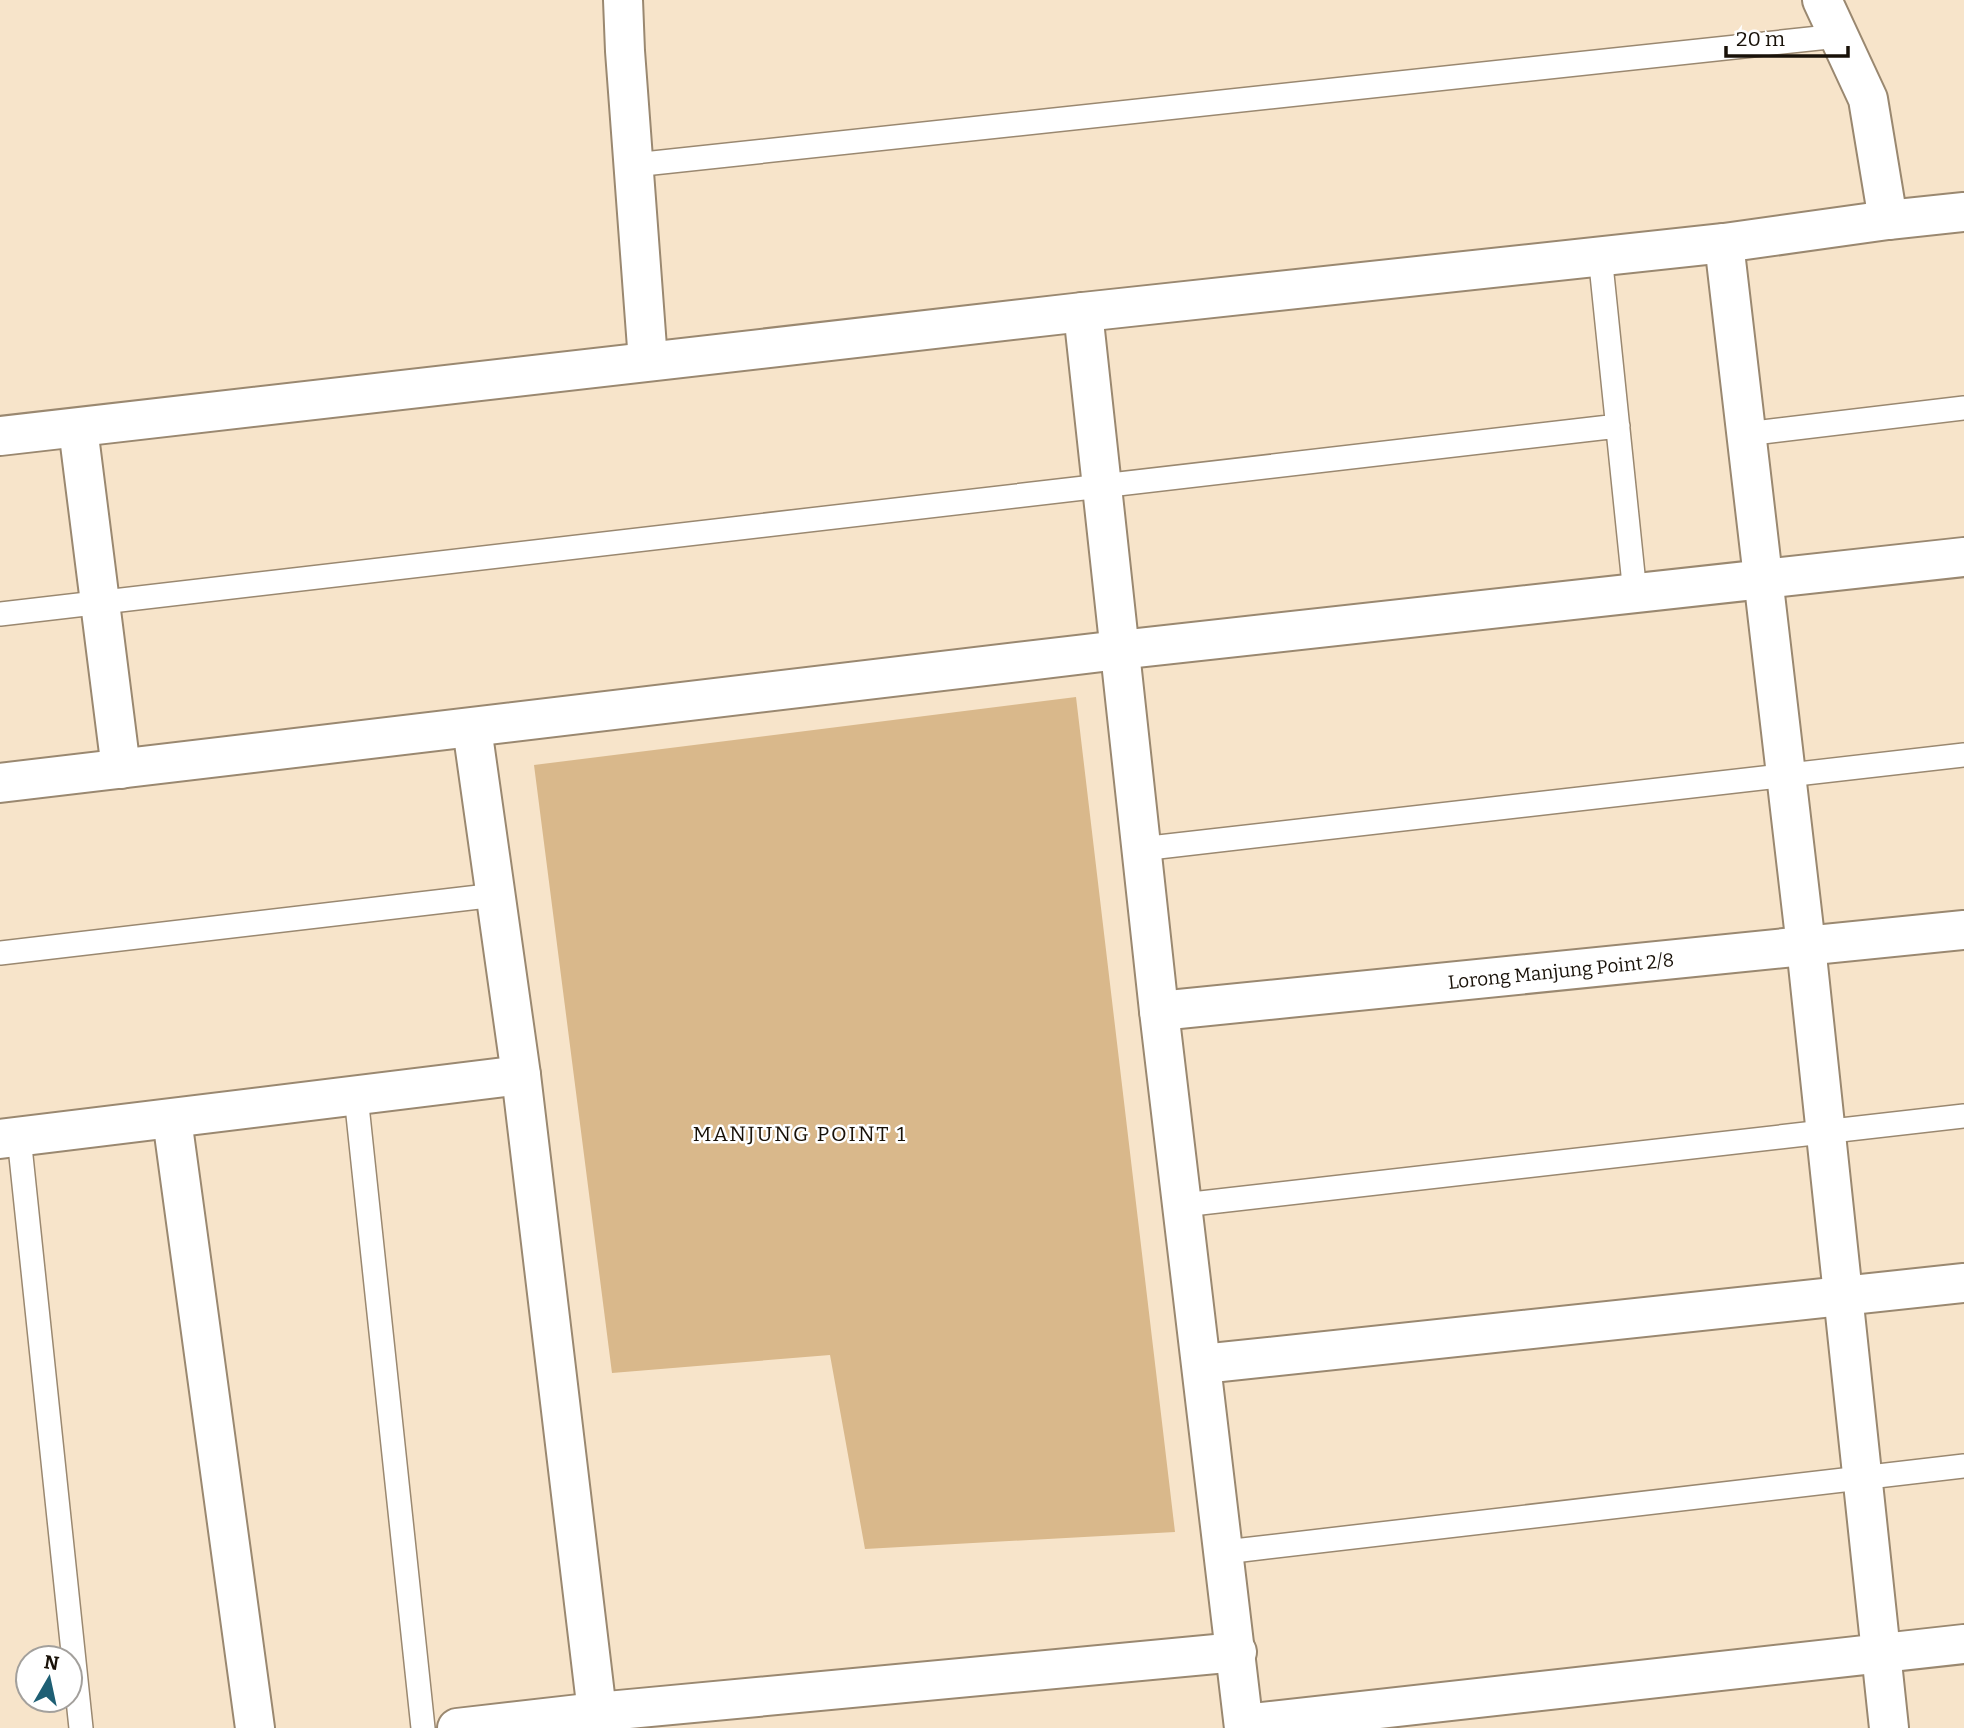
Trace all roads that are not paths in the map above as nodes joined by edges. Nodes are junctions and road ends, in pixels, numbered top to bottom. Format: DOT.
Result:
graph roads {
  1 [pos="623,0"];
  2 [pos="1822,0"];
  3 [pos="1838,36"];
  4 [pos="634,165"];
  5 [pos="1964,212"];
  6 [pos="1888,220"];
  7 [pos="1724,243"];
  8 [pos="1600,255"];
  9 [pos="1083,312"];
  10 [pos="648,361"];
  11 [pos="1964,408"];
  12 [pos="1618,426"];
  13 [pos="78,428"];
  14 [pos="1746,434"];
  15 [pos="0,436"];
  16 [pos="1102,486"];
  17 [pos="1964,557"];
  18 [pos="1763,579"];
  19 [pos="1635,594"];
  20 [pos="100,603"];
  21 [pos="0,614"];
  22 [pos="1119,650"];
  23 [pos="472,728"];
  24 [pos="1964,755"];
  25 [pos="121,769"];
  26 [pos="1786,776"];
  27 [pos="0,783"];
  28 [pos="1141,849"];
  29 [pos="496,895"];
  30 [pos="1964,930"];
  31 [pos="1806,946"];
  32 [pos="0,953"];
  33 [pos="1159,1011"];
  34 [pos="522,1075"];
  35 [pos="356,1096"];
  36 [pos="1964,1116"];
  37 [pos="172,1119"];
  38 [pos="1826,1132"];
  39 [pos="10,1138"];
  40 [pos="1182,1205"];
  41 [pos="1964,1283"];
  42 [pos="1843,1296"];
  43 [pos="1202,1364"];
  44 [pos="1964,1466"];
  45 [pos="1863,1478"];
  46 [pos="1225,1552"];
  47 [pos="1964,1644"];
  48 [pos="1237,1652"];
  49 [pos="1881,1654"];
  50 [pos="597,1712"];
  51 [pos="542,1723"];
  52 [pos="1244,1726"];
  53 [pos="81,1728"];
  54 [pos="255,1728"];
  55 [pos="422,1728"];
  56 [pos="457,1728"];
  57 [pos="1889,1728"];
  1 -- 4 [label="street"];
  2 -- 3 [label="street"];
  3 -- 4 [label="lane"];
  3 -- 6 [label="street"];
  4 -- 10 [label="street"];
  5 -- 6 [label="street"];
  6 -- 7 [label="street"];
  7 -- 8 [label="street"];
  7 -- 14 [label="street"];
  8 -- 9 [label="street"];
  8 -- 12 [label="lane"];
  9 -- 10 [label="street"];
  9 -- 16 [label="street"];
  10 -- 13 [label="street"];
  11 -- 14 [label="lane"];
  12 -- 16 [label="lane"];
  12 -- 19 [label="lane"];
  13 -- 15 [label="street"];
  13 -- 20 [label="street"];
  14 -- 18 [label="street"];
  16 -- 20 [label="lane"];
  16 -- 22 [label="street"];
  17 -- 18 [label="street"];
  18 -- 19 [label="street"];
  18 -- 26 [label="street"];
  19 -- 22 [label="street"];
  20 -- 21 [label="lane"];
  20 -- 25 [label="street"];
  22 -- 23 [label="street"];
  22 -- 28 [label="street"];
  23 -- 25 [label="street"];
  23 -- 29 [label="street"];
  24 -- 26 [label="lane"];
  25 -- 27 [label="street"];
  26 -- 28 [label="lane"];
  26 -- 31 [label="street"];
  28 -- 33 [label="street"];
  29 -- 32 [label="lane"];
  29 -- 34 [label="street"];
  30 -- 31 [label="street, Lorong Manjung Point 2/8"];
  31 -- 33 [label="street, Lorong Manjung Point 2/8"];
  31 -- 38 [label="street"];
  33 -- 40 [label="street"];
  34 -- 35 [label="street"];
  34 -- 50 [label="street"];
  35 -- 37 [label="street"];
  35 -- 55 [label="lane"];
  36 -- 38 [label="lane"];
  37 -- 39 [label="street"];
  37 -- 54 [label="street"];
  38 -- 40 [label="lane"];
  38 -- 42 [label="street"];
  39 -- 53 [label="lane"];
  40 -- 43 [label="street"];
  41 -- 42 [label="street"];
  42 -- 43 [label="street"];
  42 -- 45 [label="street"];
  43 -- 46 [label="street"];
  44 -- 45 [label="lane"];
  45 -- 46 [label="lane"];
  45 -- 49 [label="street"];
  46 -- 48 [label="street"];
  47 -- 49 [label="street"];
  48 -- 50 [label="street"];
  48 -- 52 [label="street"];
  49 -- 52 [label="street"];
  49 -- 57 [label="street"];
  50 -- 51 [label="street"];
  51 -- 56 [label="street"];
}
